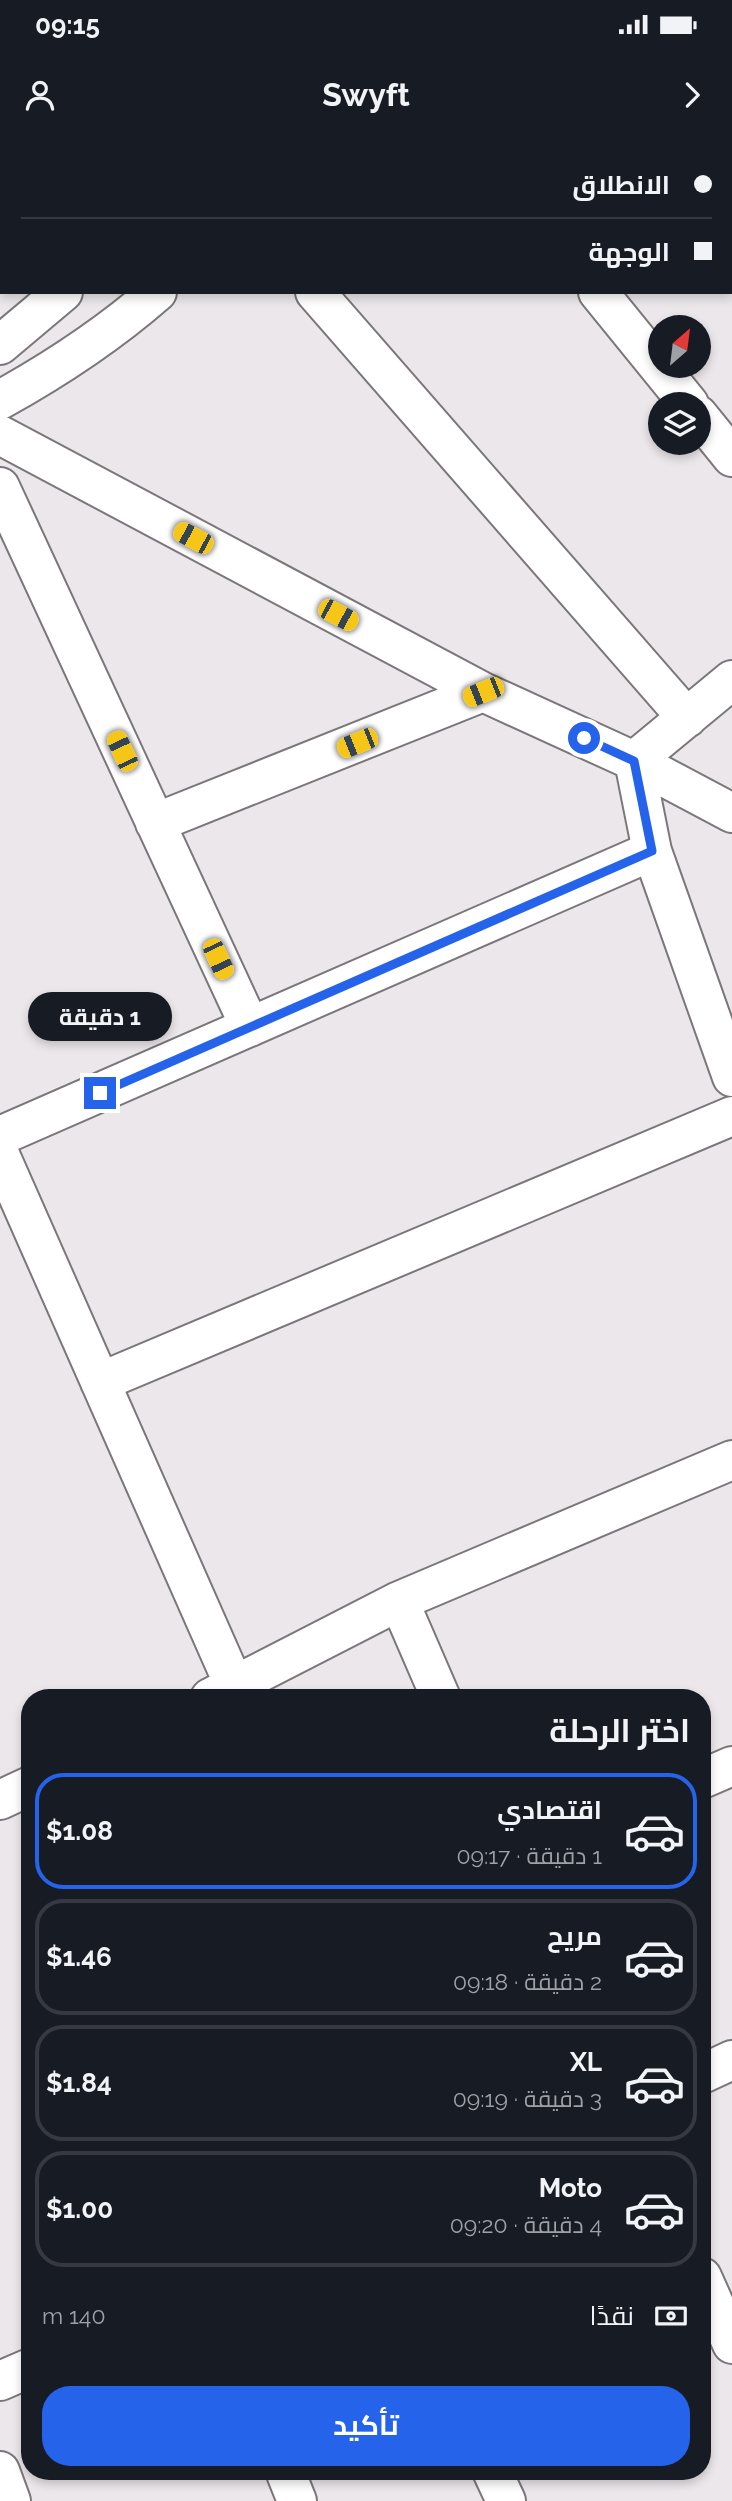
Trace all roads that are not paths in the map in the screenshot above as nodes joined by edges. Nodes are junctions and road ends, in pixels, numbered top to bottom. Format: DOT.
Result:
graph roads {
  1 [pos="61,294"];
  2 [pos="155,294"];
  3 [pos="317,294"];
  4 [pos="600,294"];
  5 [pos="0,345"];
  6 [pos="679,392"];
  7 [pos="0,400"];
  8 [pos="0,435"];
  9 [pos="0,487"];
  10 [pos="732,680"];
  11 [pos="483,692"];
  12 [pos="687,718"];
  13 [pos="634,761"];
  14 [pos="732,813"];
  15 [pos="155,823"];
  16 [pos="652,851"];
  17 [pos="250,1027"];
  18 [pos="732,1077"];
  19 [pos="732,1115"];
  20 [pos="0,1136"];
  21 [pos="0,1155"];
  22 [pos="100,1382"];
  23 [pos="732,1460"];
  24 [pos="399,1601"];
  25 [pos="221,1689"];
  26 [pos="226,1689"];
  27 [pos="437,1689"];
  28 [pos="732,1766"];
  29 [pos="711,1775"];
  30 [pos="21,1790"];
  31 [pos="0,1800"];
  32 [pos="732,2060"];
  33 [pos="711,2070"];
  34 [pos="711,2297"];
  35 [pos="732,2343"];
  36 [pos="21,2372"];
  37 [pos="0,2381"];
  38 [pos="0,2471"];
  39 [pos="289,2480"];
  40 [pos="496,2480"];
  41 [pos="11,2501"];
  42 [pos="297,2501"];
  43 [pos="506,2501"];
  1 -- 5 [label="main road"];
  2 -- 7 [label="main road"];
  3 -- 12 [label="main road"];
  4 -- 6 [label="main road"];
  8 -- 11 [label="main road"];
  9 -- 15 [label="main road"];
  10 -- 12 [label="main road"];
  11 -- 13 [label="main road"];
  11 -- 15 [label="main road"];
  12 -- 13 [label="main road"];
  13 -- 14 [label="main road"];
  13 -- 16 [label="main road"];
  15 -- 17 [label="main road"];
  16 -- 17 [label="main road"];
  16 -- 18 [label="main road"];
  17 -- 20 [label="main road"];
  19 -- 22 [label="main road"];
  21 -- 22 [label="main road"];
  22 -- 25 [label="main road"];
  23 -- 24 [label="main road"];
  24 -- 26 [label="main road"];
  24 -- 27 [label="main road"];
  28 -- 29 [label="main road"];
  30 -- 31 [label="main road"];
  32 -- 33 [label="main road"];
  34 -- 35 [label="main road"];
  36 -- 37 [label="main road"];
  38 -- 41 [label="main road"];
  39 -- 42 [label="main road"];
  40 -- 43 [label="main road"];
}
